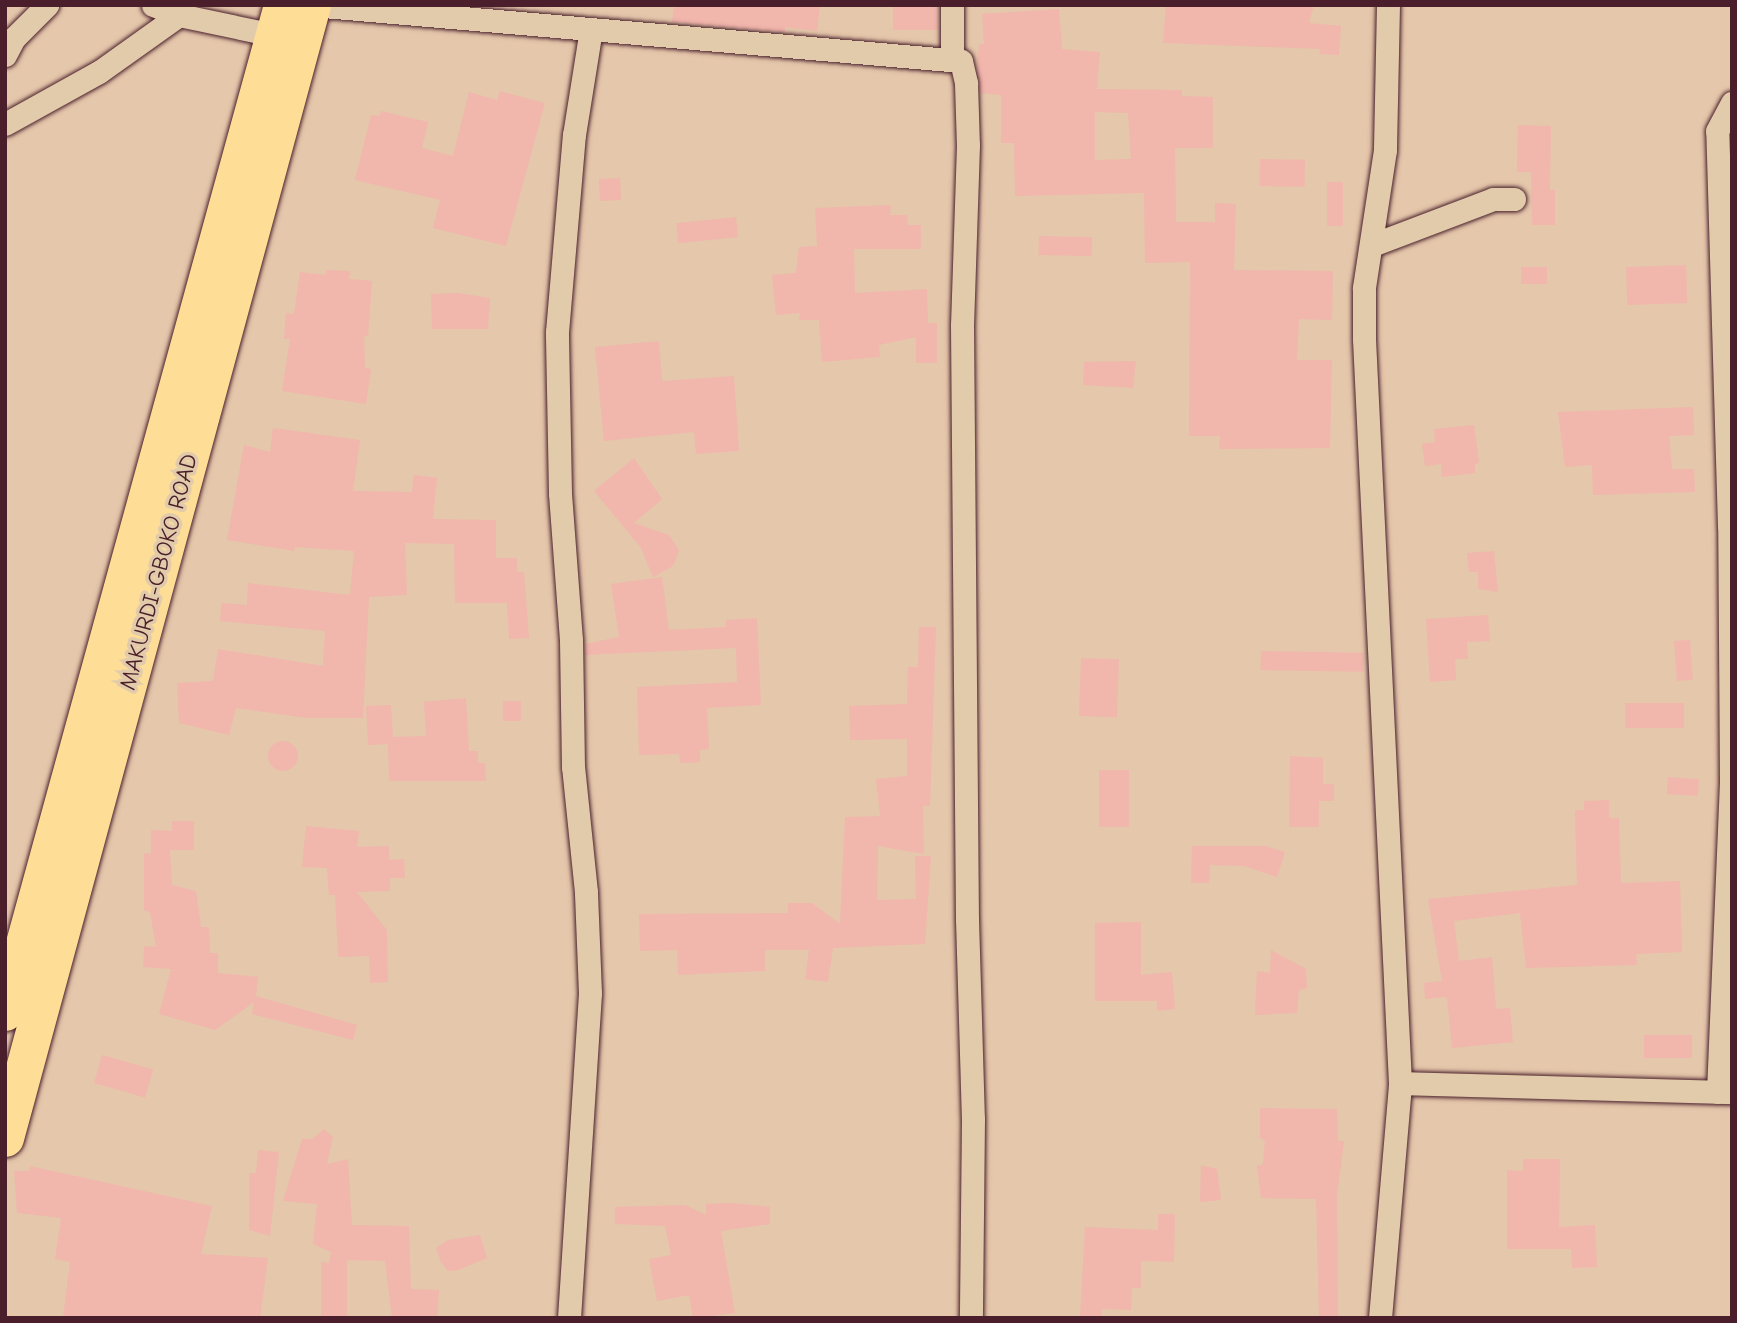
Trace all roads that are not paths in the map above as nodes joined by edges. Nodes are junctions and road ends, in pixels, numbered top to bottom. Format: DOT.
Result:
graph roads {
  1 [pos="47,5"];
  2 [pos="153,5"];
  3 [pos="312,5"];
  4 [pos="952,5"];
  5 [pos="1388,5"];
  6 [pos="179,15"];
  7 [pos="278,20"];
  8 [pos="591,29"];
  9 [pos="5,55"];
  10 [pos="952,58"];
  11 [pos="1732,103"];
  12 [pos="5,124"];
  13 [pos="1514,199"];
  14 [pos="1372,245"];
  15 [pos="5,1012"];
  16 [pos="1400,1083"];
  17 [pos="1725,1092"];
  18 [pos="5,1138"];
  19 [pos="569,1318"];
  20 [pos="971,1318"];
  21 [pos="1380,1318"];
  1 -- 9 [label="street"];
  2 -- 6 [label="street"];
  3 -- 8 [label="street"];
  3 -- 18 [label="main road, MAKURDI-GBOKO ROAD"];
  4 -- 10 [label="street"];
  5 -- 14 [label="street"];
  6 -- 7 [label="street"];
  6 -- 12 [label="street"];
  7 -- 15 [label="main road"];
  8 -- 10 [label="street"];
  8 -- 19 [label="street"];
  10 -- 20 [label="street"];
  11 -- 17 [label="street"];
  13 -- 14 [label="street"];
  14 -- 16 [label="street"];
  16 -- 17 [label="street"];
  16 -- 21 [label="street"];
}
